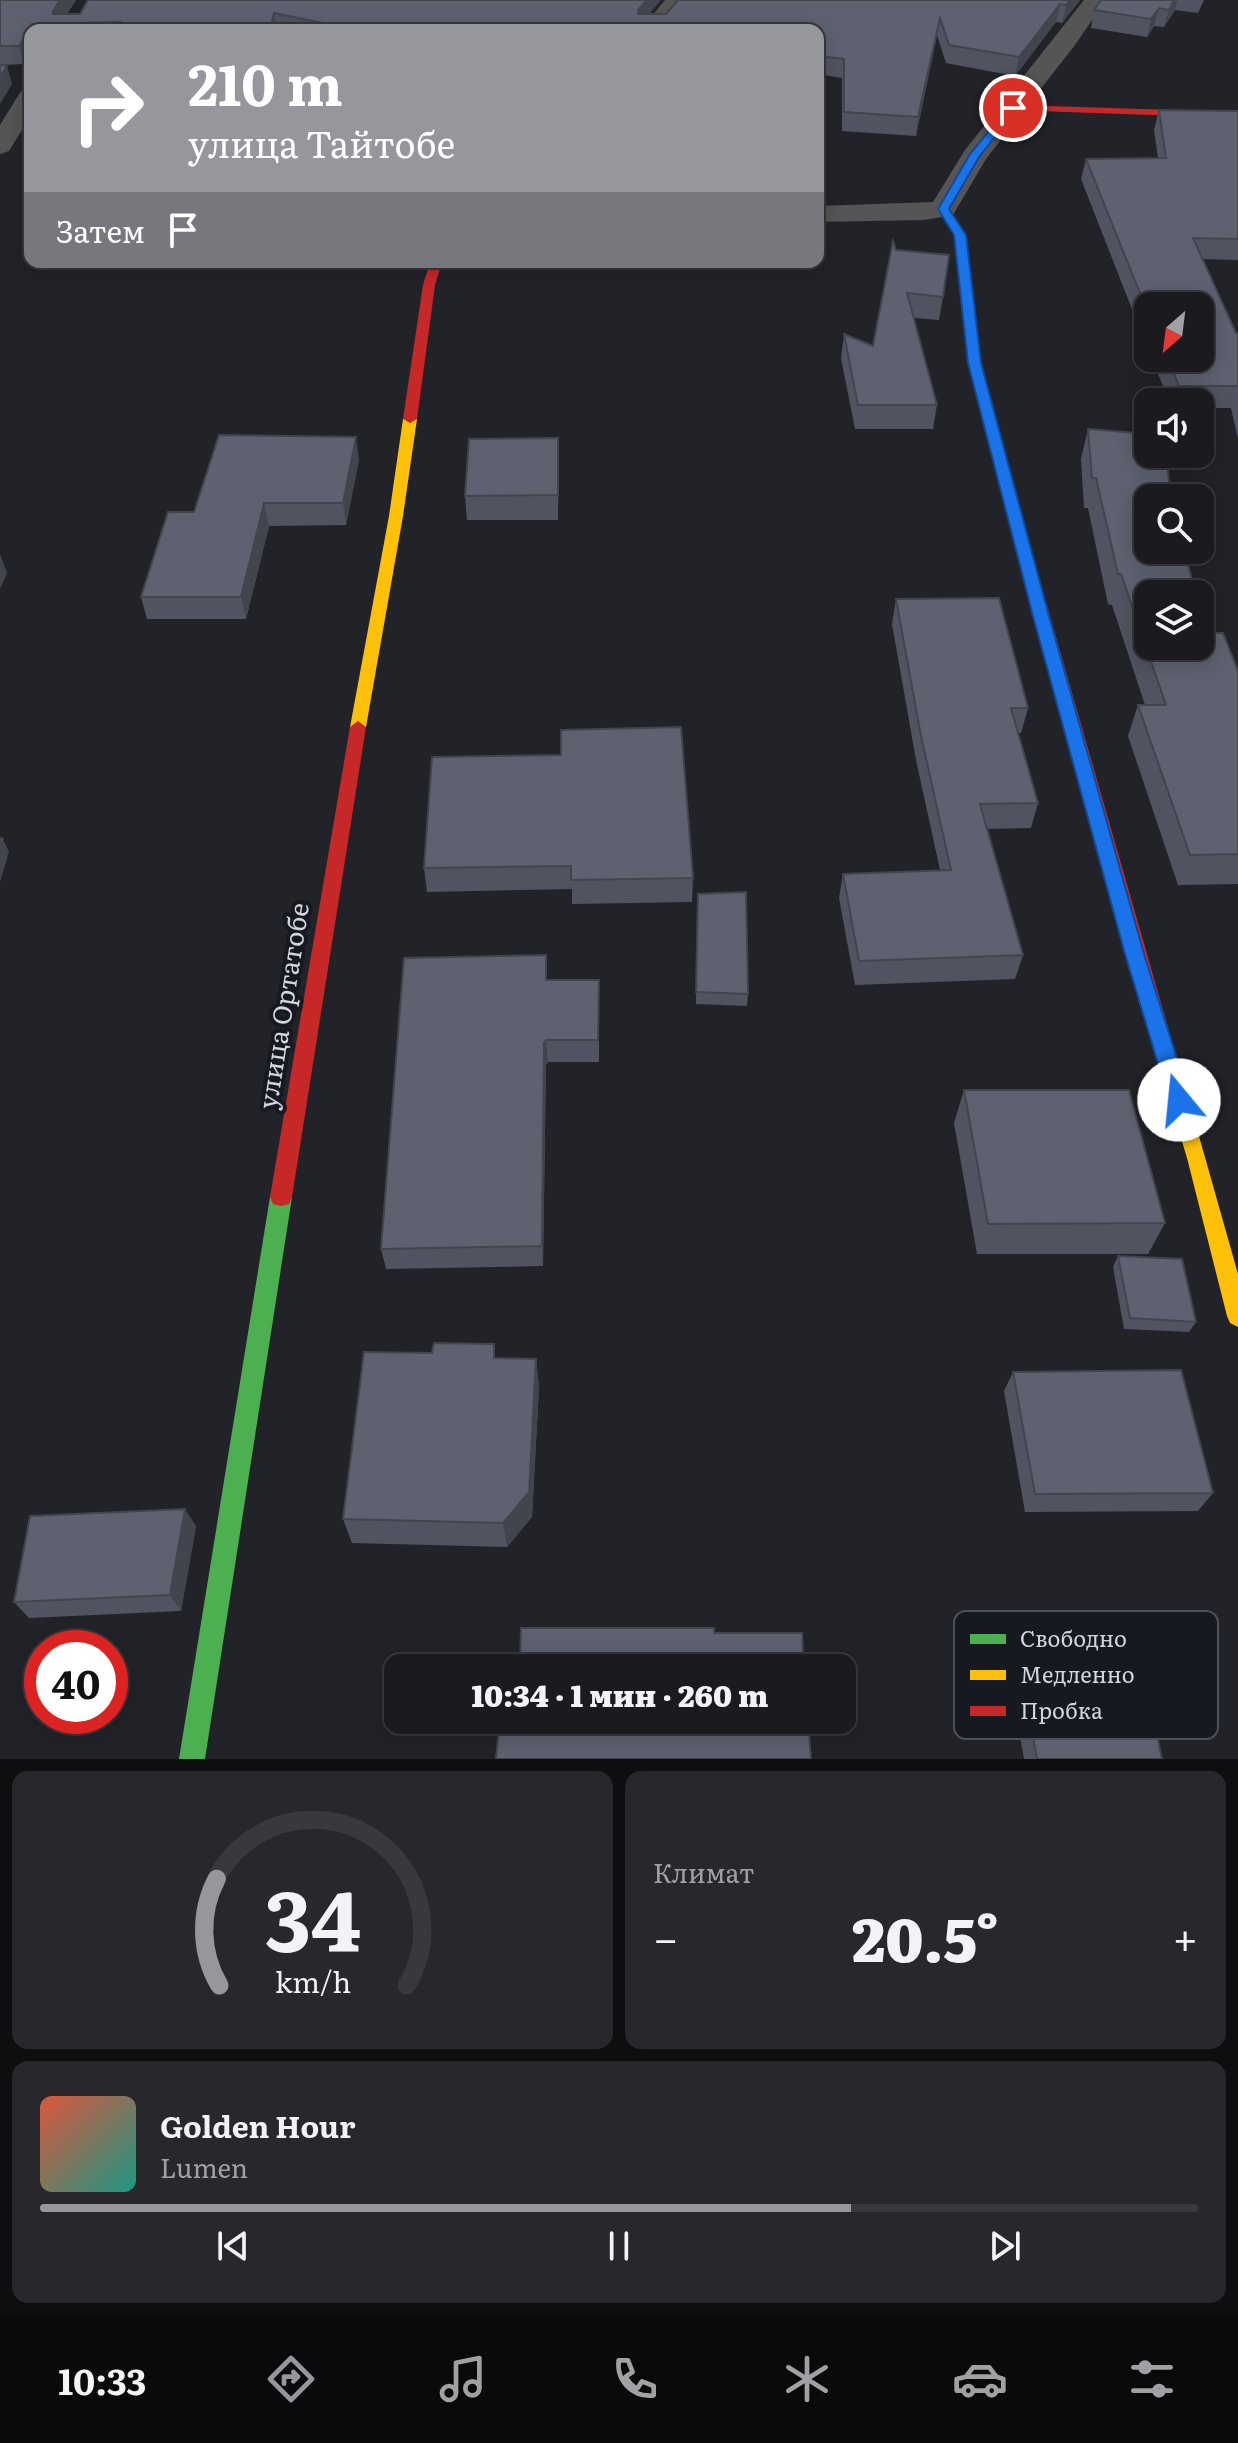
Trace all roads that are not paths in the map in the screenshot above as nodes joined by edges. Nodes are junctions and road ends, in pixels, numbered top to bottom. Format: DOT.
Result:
graph roads {
  1 [pos="677,0"];
  2 [pos="1095,0"];
  3 [pos="656,24"];
  4 [pos="24,106"];
  5 [pos="1013,108"];
  6 [pos="1238,115"];
  7 [pos="0,146"];
  8 [pos="943,209"];
  9 [pos="824,214"];
  10 [pos="434,268"];
  11 [pos="1238,1316"];
  12 [pos="192,1759"];
  1 -- 3 [label="street"];
  2 -- 5 [label="street"];
  4 -- 7 [label="street"];
  5 -- 6 [label="street"];
  5 -- 8 [label="street"];
  8 -- 9 [label="street"];
  8 -- 11 [label="street"];
  10 -- 12 [label="street, улица Ортатобе"];
}
